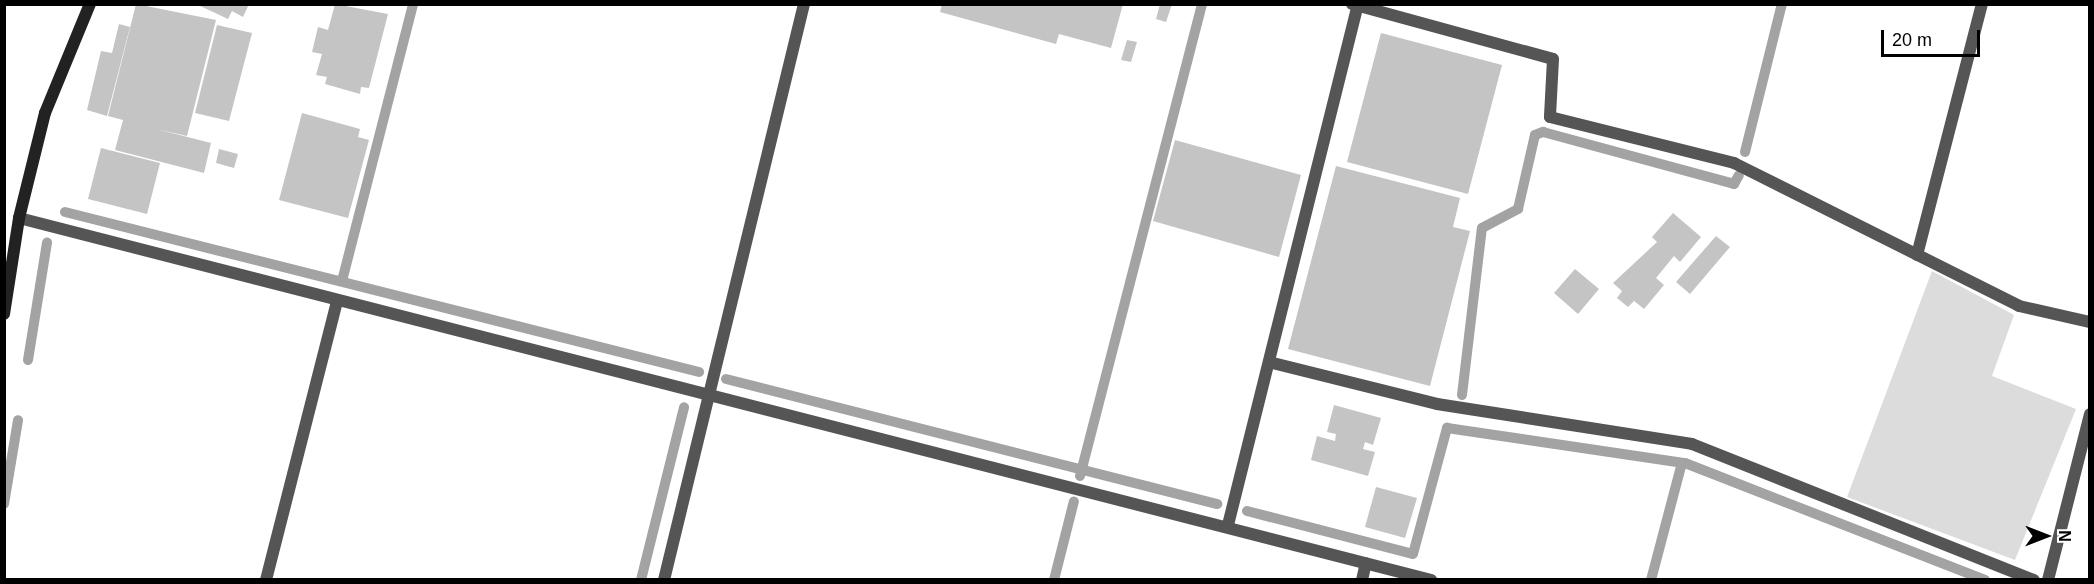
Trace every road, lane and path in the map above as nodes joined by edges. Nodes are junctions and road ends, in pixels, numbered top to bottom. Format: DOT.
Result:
graph roads {
  1 [pos="90,4"];
  2 [pos="804,4"];
  3 [pos="1982,4"];
  4 [pos="1356,5"];
  5 [pos="19,218"];
  6 [pos="1917,255"];
  7 [pos="337,302"];
  8 [pos="4,314"];
  9 [pos="2090,322"];
  10 [pos="1269,362"];
  11 [pos="711,396"];
  12 [pos="2090,414"];
  13 [pos="1228,525"];
  14 [pos="1366,563"];
  15 [pos="266,579"];
  16 [pos="664,579"];
  17 [pos="1362,579"];
  18 [pos="1431,579"];
  19 [pos="2034,579"];
  20 [pos="2048,579"];
  1 -- 5 [label="main road"];
  2 -- 11 [label="street"];
  3 -- 6 [label="street"];
  4 -- 6 [label="street"];
  4 -- 10 [label="street"];
  5 -- 7 [label="street"];
  5 -- 8 [label="main road"];
  6 -- 9 [label="street"];
  7 -- 11 [label="street"];
  7 -- 15 [label="street"];
  10 -- 13 [label="street"];
  10 -- 19 [label="street"];
  11 -- 13 [label="street"];
  11 -- 16 [label="street"];
  12 -- 20 [label="street"];
  13 -- 14 [label="street"];
  14 -- 17 [label="street"];
  14 -- 18 [label="street"];
}
